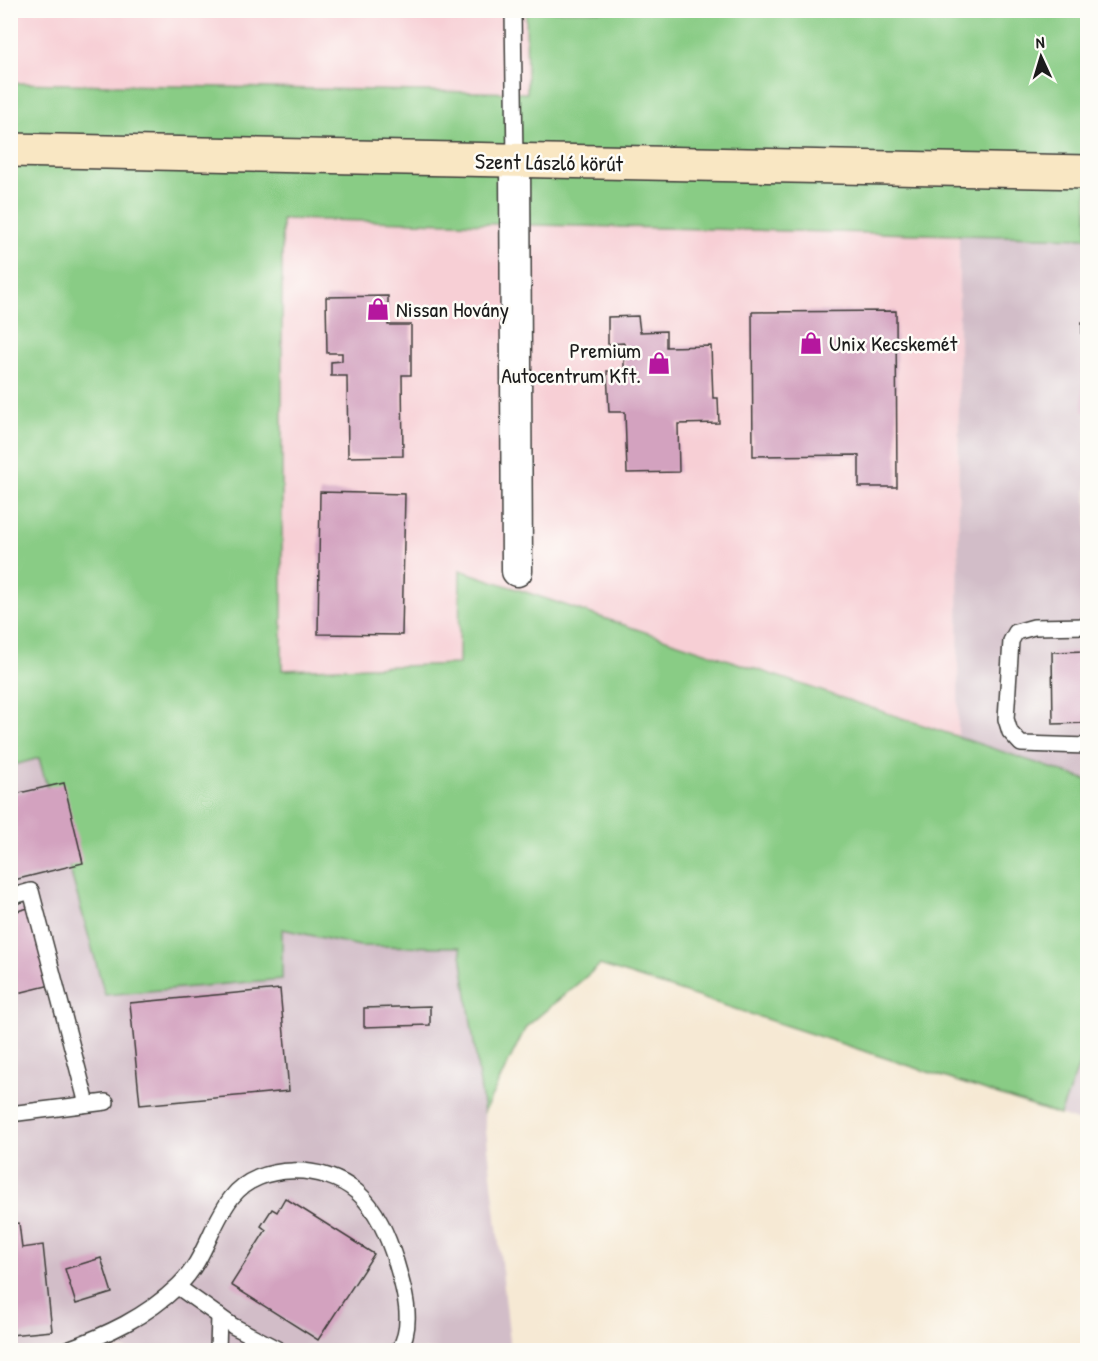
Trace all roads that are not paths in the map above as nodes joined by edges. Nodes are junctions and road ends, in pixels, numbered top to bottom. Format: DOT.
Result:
graph roads {
  1 [pos="513,10"];
  2 [pos="10,150"];
  3 [pos="515,162"];
  4 [pos="1088,172"];
  5 [pos="517,571"];
  6 [pos="1088,626"];
  7 [pos="1088,746"];
  8 [pos="10,897"];
  9 [pos="106,1102"];
  10 [pos="87,1104"];
  11 [pos="10,1114"];
  12 [pos="178,1287"];
  13 [pos="219,1316"];
  14 [pos="403,1346"];
  15 [pos="65,1350"];
  16 [pos="218,1350"];
  17 [pos="279,1350"];
  1 -- 3 [label="lane"];
  2 -- 3 [label="street, Szent László körút"];
  3 -- 4 [label="street, Szent László körút"];
  3 -- 5 [label="street"];
  6 -- 7 [label="lane"];
  8 -- 10 [label="lane"];
  9 -- 10 [label="lane"];
  10 -- 11 [label="lane"];
  12 -- 13 [label="lane"];
  12 -- 14 [label="lane"];
  12 -- 15 [label="lane"];
  13 -- 16 [label="lane"];
  13 -- 17 [label="lane"];
}
